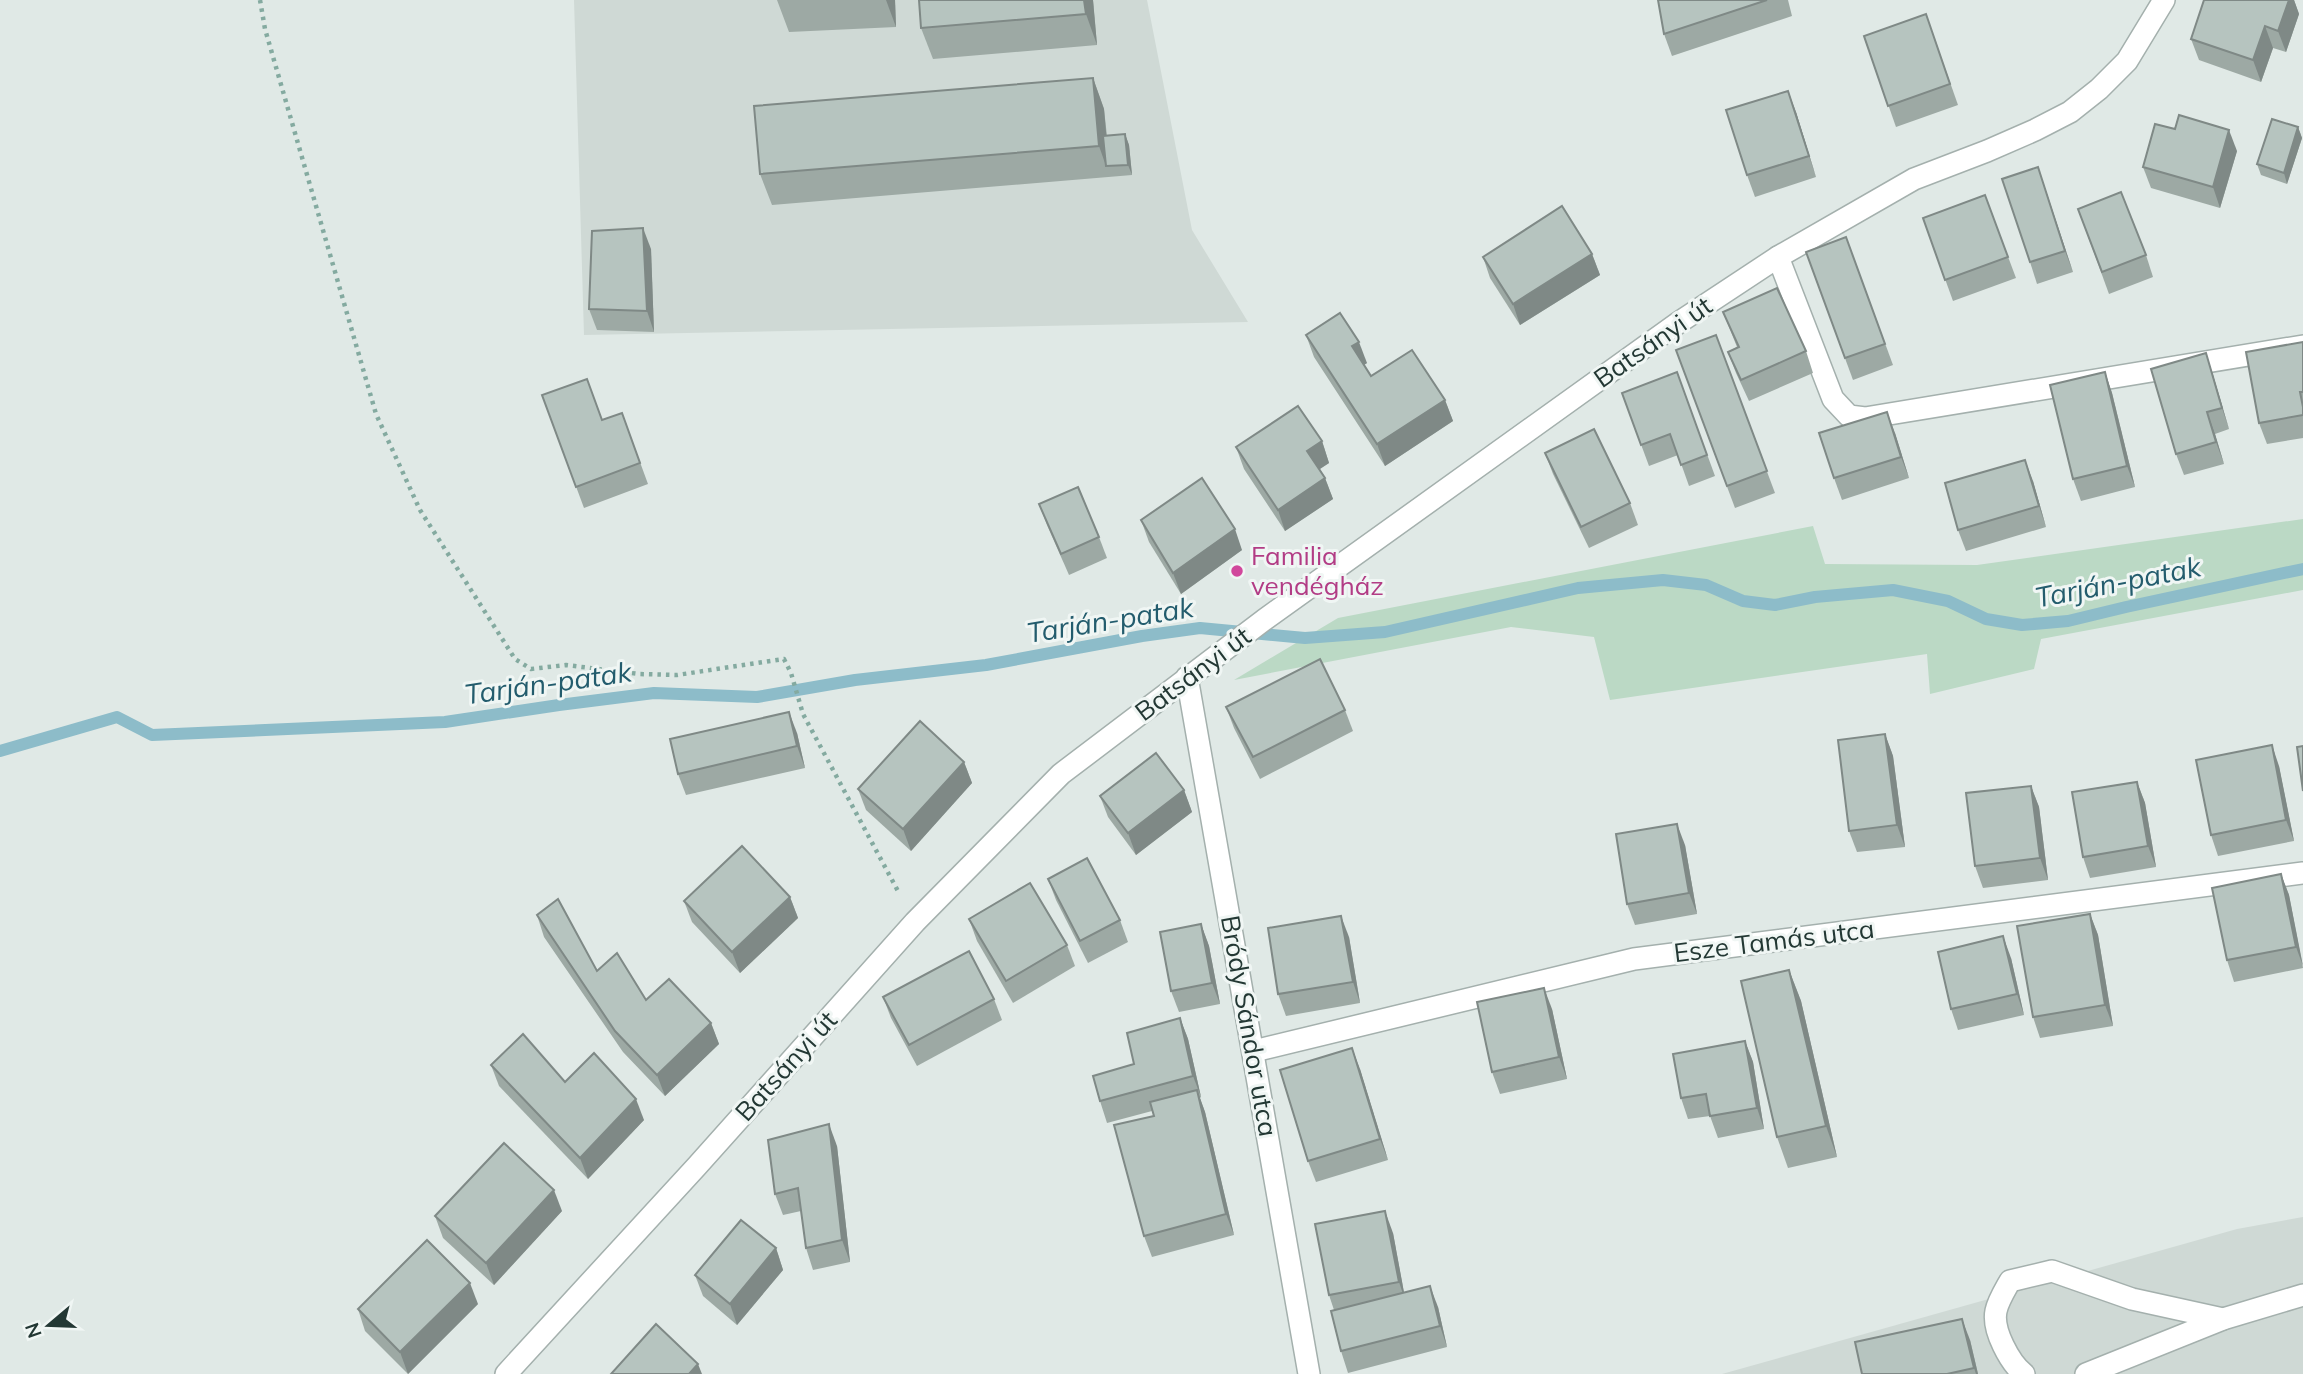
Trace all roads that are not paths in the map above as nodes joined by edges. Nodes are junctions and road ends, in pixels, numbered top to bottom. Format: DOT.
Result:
graph roads {
  1 [pos="2164,0"];
  2 [pos="1779,257"];
  3 [pos="2303,346"];
  4 [pos="1187,677"];
  5 [pos="2303,873"];
  6 [pos="1254,1051"];
  7 [pos="2303,1295"];
  8 [pos="2223,1319"];
  9 [pos="506,1374"];
  10 [pos="1308,1374"];
  11 [pos="2024,1374"];
  12 [pos="2086,1374"];
  1 -- 2 [label="street, Batsányi út"];
  2 -- 3 [label="street"];
  2 -- 4 [label="street, Batsányi út"];
  4 -- 6 [label="street, Bródy Sándor utca"];
  4 -- 9 [label="street, Batsányi út"];
  5 -- 6 [label="street, Esze Tamás utca"];
  6 -- 10 [label="street, Bródy Sándor utca"];
  7 -- 8 [label="street"];
  8 -- 11 [label="street"];
  8 -- 12 [label="street"];
}
